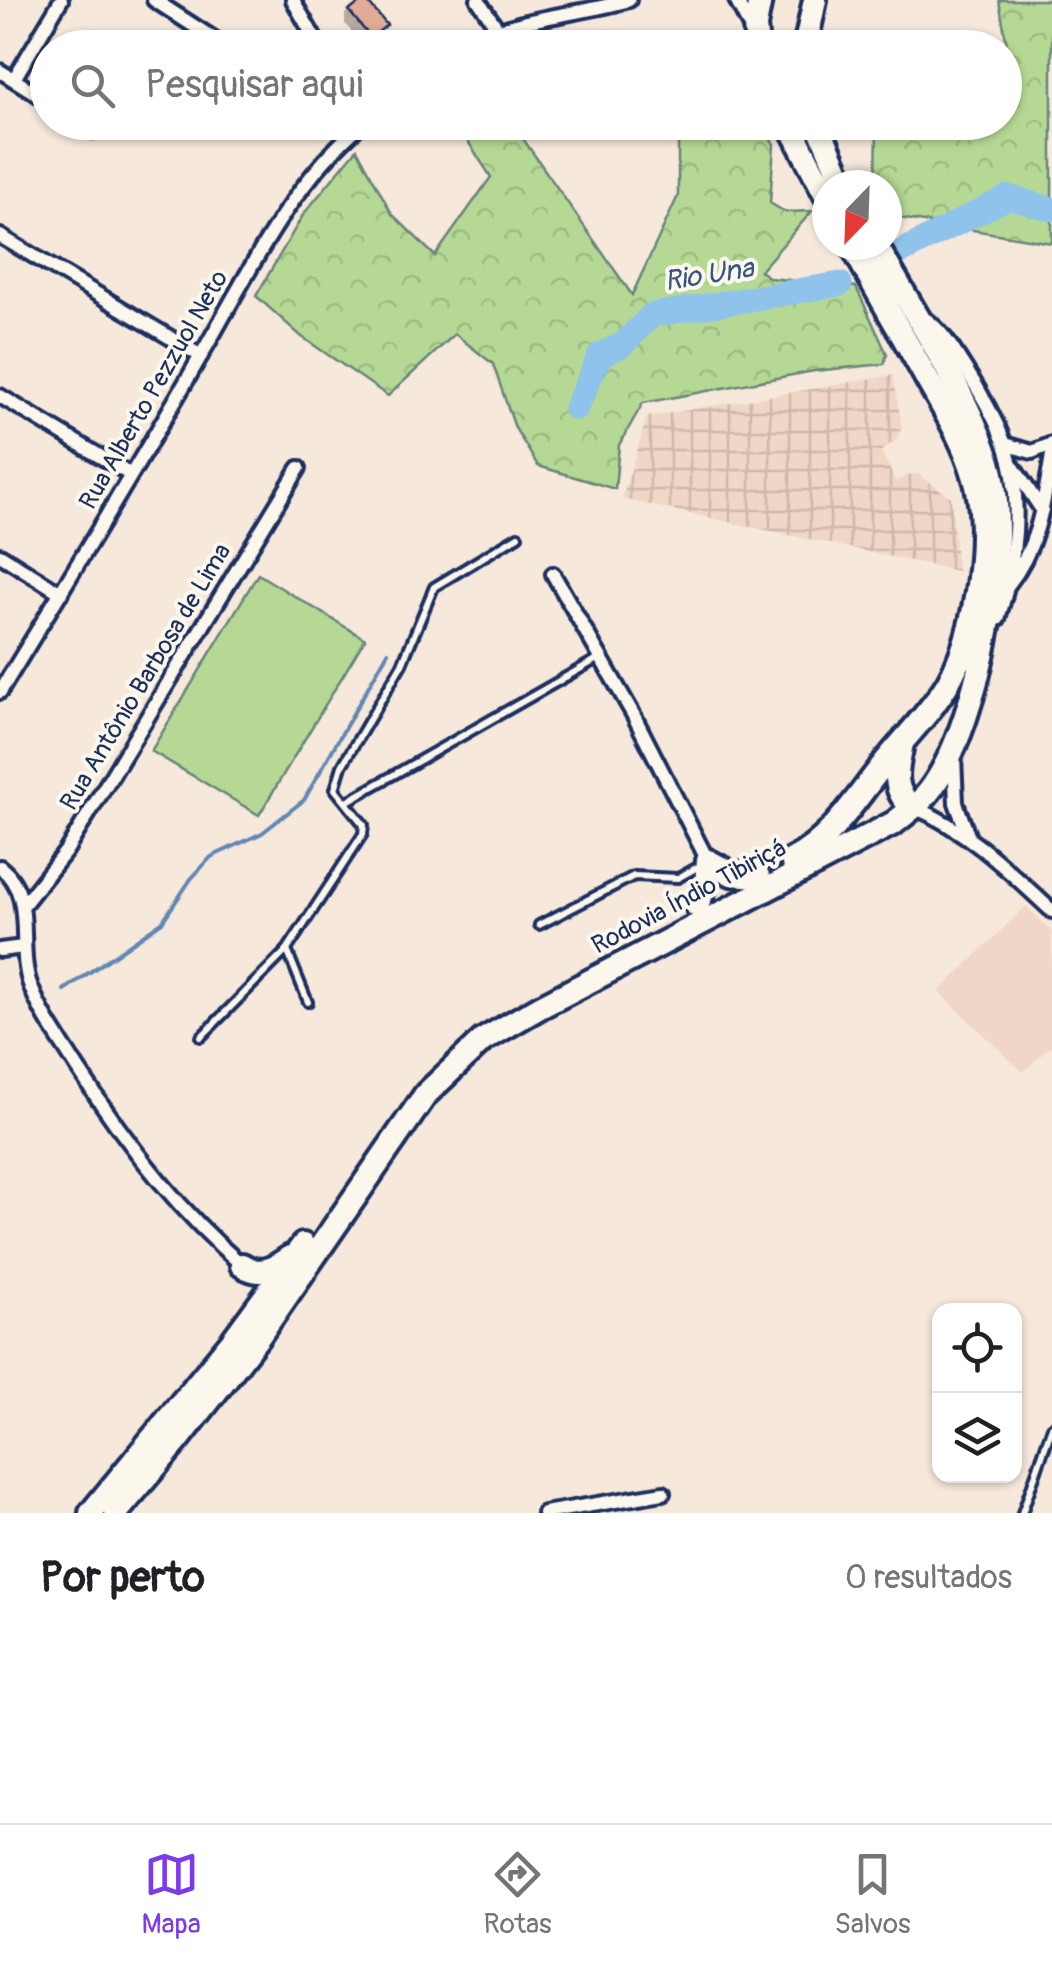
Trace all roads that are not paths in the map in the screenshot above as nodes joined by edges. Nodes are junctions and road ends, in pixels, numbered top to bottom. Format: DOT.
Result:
graph roads {
  1 [pos="62,0"];
  2 [pos="154,0"];
  3 [pos="293,0"];
  4 [pos="478,0"];
  5 [pos="630,0"];
  6 [pos="736,0"];
  7 [pos="760,0"];
  8 [pos="811,5"];
  9 [pos="497,28"];
  10 [pos="44,30"];
  11 [pos="200,30"];
  12 [pos="309,30"];
  13 [pos="494,30"];
  14 [pos="750,30"];
  15 [pos="757,30"];
  16 [pos="808,30"];
  17 [pos="30,53"];
  18 [pos="0,71"];
  19 [pos="14,79"];
  20 [pos="30,89"];
  21 [pos="342,140"];
  22 [pos="797,140"];
  23 [pos="825,140"];
  24 [pos="813,170"];
  25 [pos="838,170"];
  26 [pos="0,236"];
  27 [pos="860,260"];
  28 [pos="884,260"];
  29 [pos="910,306"];
  30 [pos="201,356"];
  31 [pos="0,396"];
  32 [pos="1052,444"];
  33 [pos="1007,451"];
  34 [pos="1052,455"];
  35 [pos="299,468"];
  36 [pos="131,475"];
  37 [pos="1047,511"];
  38 [pos="518,536"];
  39 [pos="0,555"];
  40 [pos="554,574"];
  41 [pos="1007,587"];
  42 [pos="61,593"];
  43 [pos="986,643"];
  44 [pos="602,657"];
  45 [pos="0,692"];
  46 [pos="903,741"];
  47 [pos="954,746"];
  48 [pos="346,802"];
  49 [pos="914,807"];
  50 [pos="969,837"];
  51 [pos="708,861"];
  52 [pos="0,867"];
  53 [pos="758,876"];
  54 [pos="24,904"];
  55 [pos="696,906"];
  56 [pos="1052,911"];
  57 [pos="539,925"];
  58 [pos="23,947"];
  59 [pos="0,950"];
  60 [pos="286,950"];
  61 [pos="308,1002"];
  62 [pos="201,1037"];
  63 [pos="312,1232"];
  64 [pos="242,1265"];
  65 [pos="233,1340"];
  66 [pos="1052,1427"];
  67 [pos="662,1493"];
  68 [pos="91,1513"];
  69 [pos="116,1513"];
  70 [pos="544,1513"];
  71 [pos="1022,1513"];
  1 -- 10 [label="street"];
  2 -- 11 [label="street"];
  3 -- 12 [label="street"];
  4 -- 9 [label="street"];
  5 -- 9 [label="street"];
  6 -- 14 [label="street"];
  7 -- 15 [label="highway"];
  8 -- 16 [label="highway"];
  9 -- 13 [label="street"];
  17 -- 19 [label="street"];
  18 -- 19 [label="street"];
  19 -- 20 [label="street"];
  21 -- 30 [label="street, Rua Alberto Pezzuol Neto"];
  22 -- 24 [label="highway"];
  23 -- 25 [label="highway"];
  26 -- 30 [label="street"];
  27 -- 46 [label="highway, Rodovia Índio Tibiriçá"];
  28 -- 29 [label="highway, Rodovia Índio Tibiriçá"];
  29 -- 33 [label="street"];
  29 -- 43 [label="highway, Rodovia Índio Tibiriçá"];
  30 -- 36 [label="street, Rua Alberto Pezzuol Neto"];
  31 -- 36 [label="street"];
  32 -- 33 [label="street"];
  33 -- 37 [label="street"];
  33 -- 41 [label="street"];
  34 -- 37 [label="street"];
  35 -- 54 [label="street, Rua Antônio Barbosa de Lima"];
  36 -- 42 [label="street, Rua Alberto Pezzuol Neto"];
  37 -- 41 [label="street"];
  38 -- 48 [label="lane"];
  39 -- 42 [label="street"];
  40 -- 44 [label="street"];
  41 -- 43 [label="street"];
  42 -- 45 [label="street, Rua Alberto Pezzuol Neto"];
  43 -- 47 [label="highway, Rodovia Índio Tibiriçá"];
  44 -- 48 [label="lane"];
  44 -- 51 [label="street"];
  46 -- 49 [label="highway"];
  46 -- 53 [label="highway, Rodovia Índio Tibiriçá"];
  47 -- 49 [label="highway, Rodovia Índio Tibiriçá"];
  47 -- 50 [label="street"];
  48 -- 60 [label="lane"];
  49 -- 50 [label="street"];
  49 -- 69 [label="highway, Rodovia Índio Tibiriçá"];
  50 -- 56 [label="street"];
  51 -- 53 [label="highway"];
  51 -- 55 [label="highway"];
  51 -- 57 [label="lane"];
  52 -- 54 [label="street"];
  53 -- 55 [label="highway, Rodovia Índio Tibiriçá"];
  54 -- 58 [label="street"];
  55 -- 63 [label="highway, Rodovia Índio Tibiriçá"];
  58 -- 59 [label="street"];
  58 -- 64 [label="street"];
  60 -- 61 [label="lane"];
  60 -- 62 [label="lane"];
  63 -- 64 [label="highway"];
  63 -- 65 [label="highway, Rodovia Índio Tibiriçá"];
  64 -- 65 [label="highway"];
  65 -- 68 [label="highway, Rodovia Índio Tibiriçá"];
  66 -- 71 [label="lane"];
  67 -- 70 [label="street"];
}
